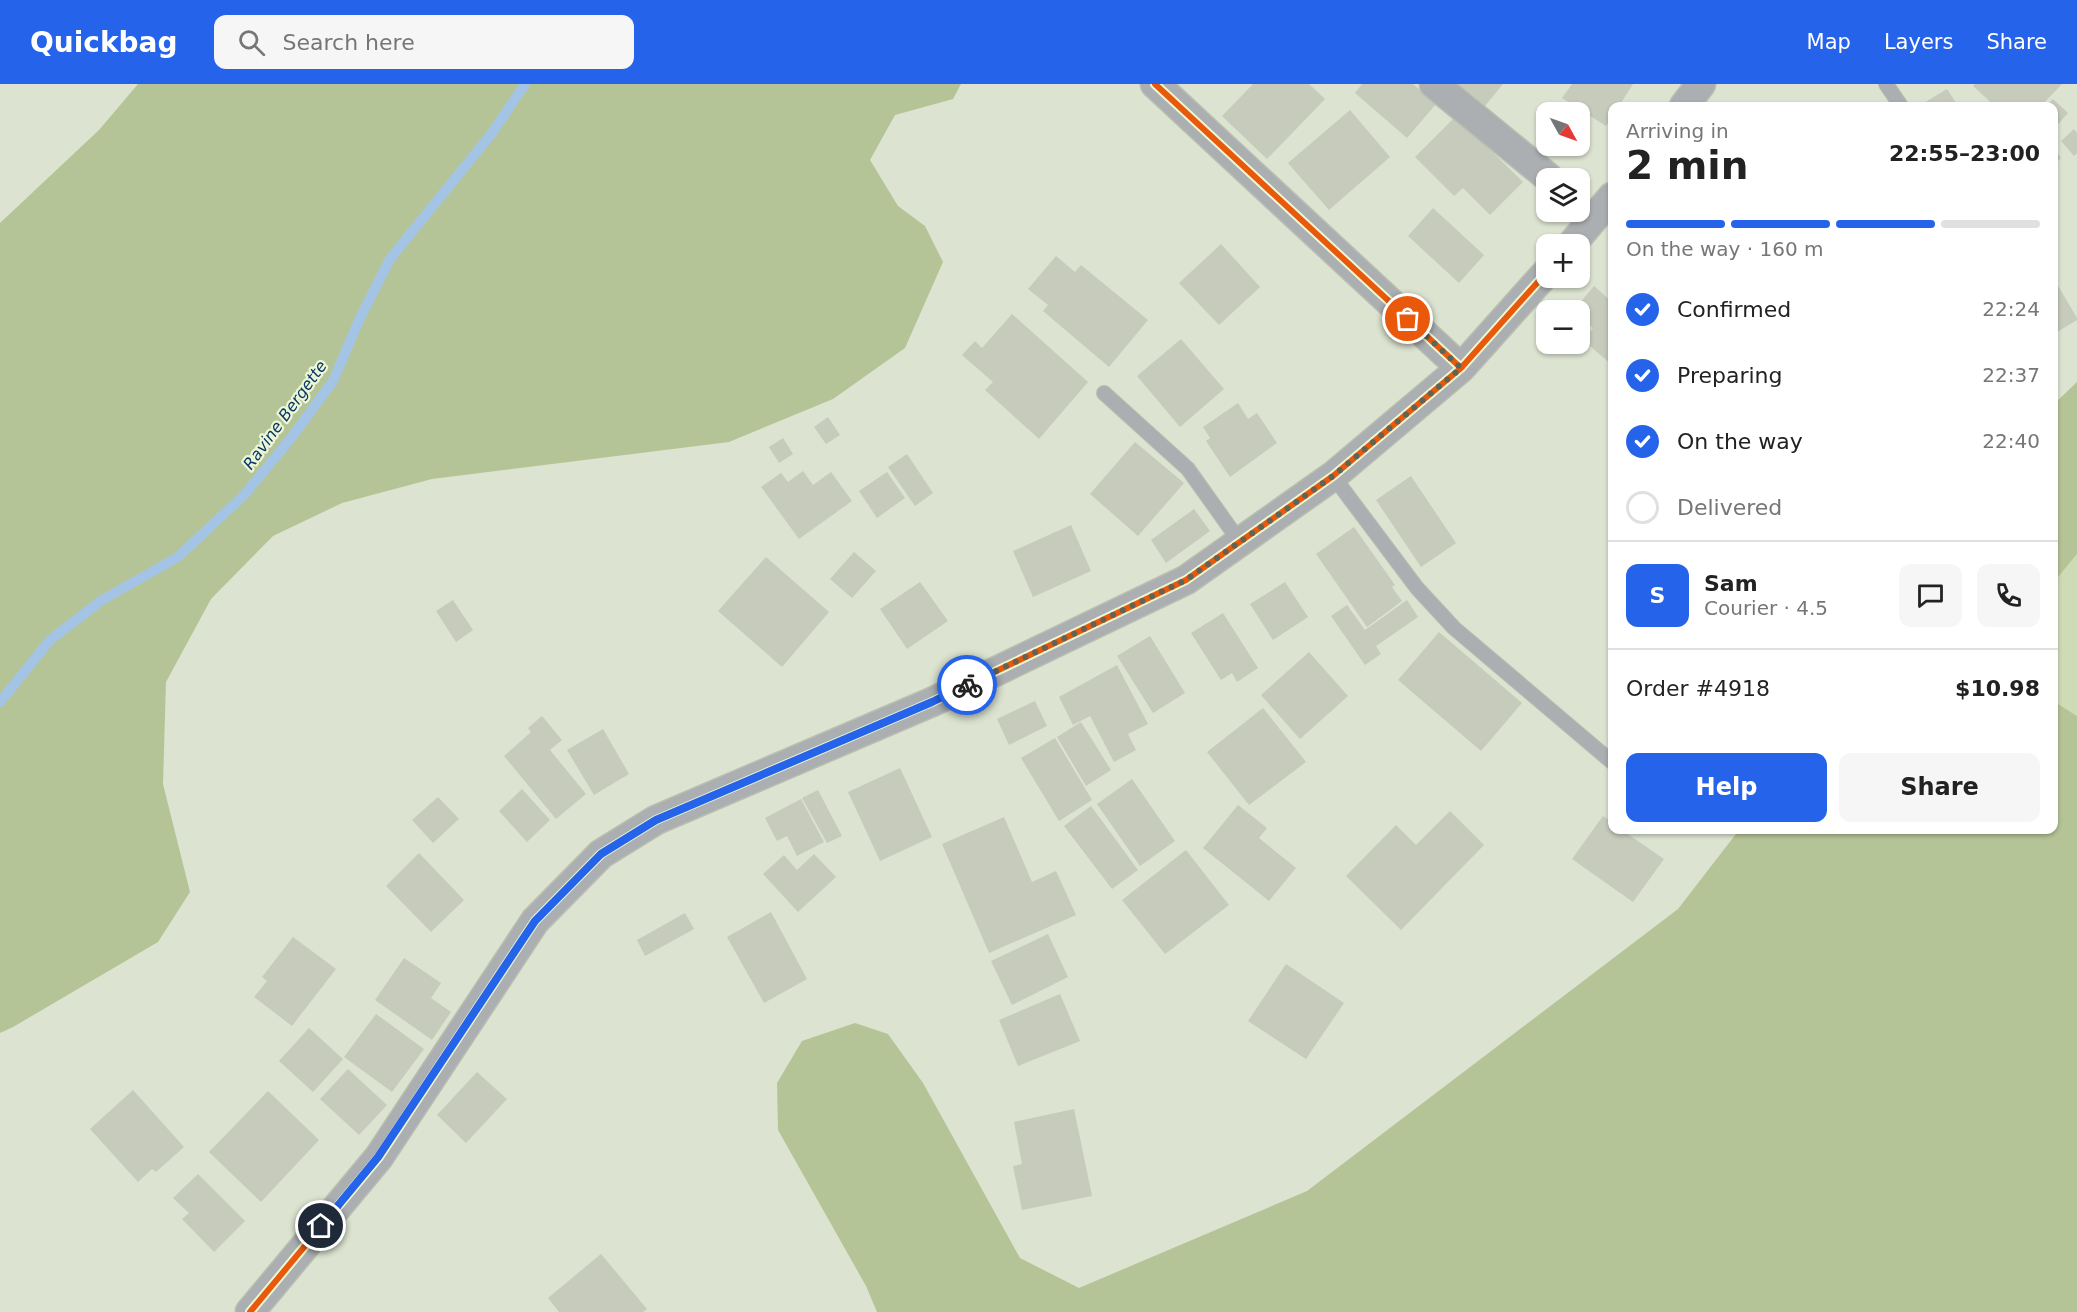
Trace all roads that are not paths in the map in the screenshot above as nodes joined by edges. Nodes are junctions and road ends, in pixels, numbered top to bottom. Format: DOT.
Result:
graph roads {
  1 [pos="1155,84"];
  2 [pos="1434,84"];
  3 [pos="1701,84"];
  4 [pos="1886,84"];
  5 [pos="1687,102"];
  6 [pos="1898,102"];
  7 [pos="1538,168"];
  8 [pos="1596,206"];
  9 [pos="1578,234"];
  10 [pos="1536,284"];
  11 [pos="1461,368"];
  12 [pos="1104,393"];
  13 [pos="1333,476"];
  14 [pos="1240,542"];
  15 [pos="1608,759"];
  16 [pos="250,1312"];
  1 -- 11 [label="street"];
  2 -- 7 [label="street"];
  3 -- 5 [label="street"];
  4 -- 6 [label="lane"];
  8 -- 9 [label="street"];
  10 -- 11 [label="street"];
  11 -- 13 [label="street"];
  12 -- 14 [label="lane"];
  13 -- 14 [label="street"];
  13 -- 15 [label="lane"];
  14 -- 16 [label="street"];
}
